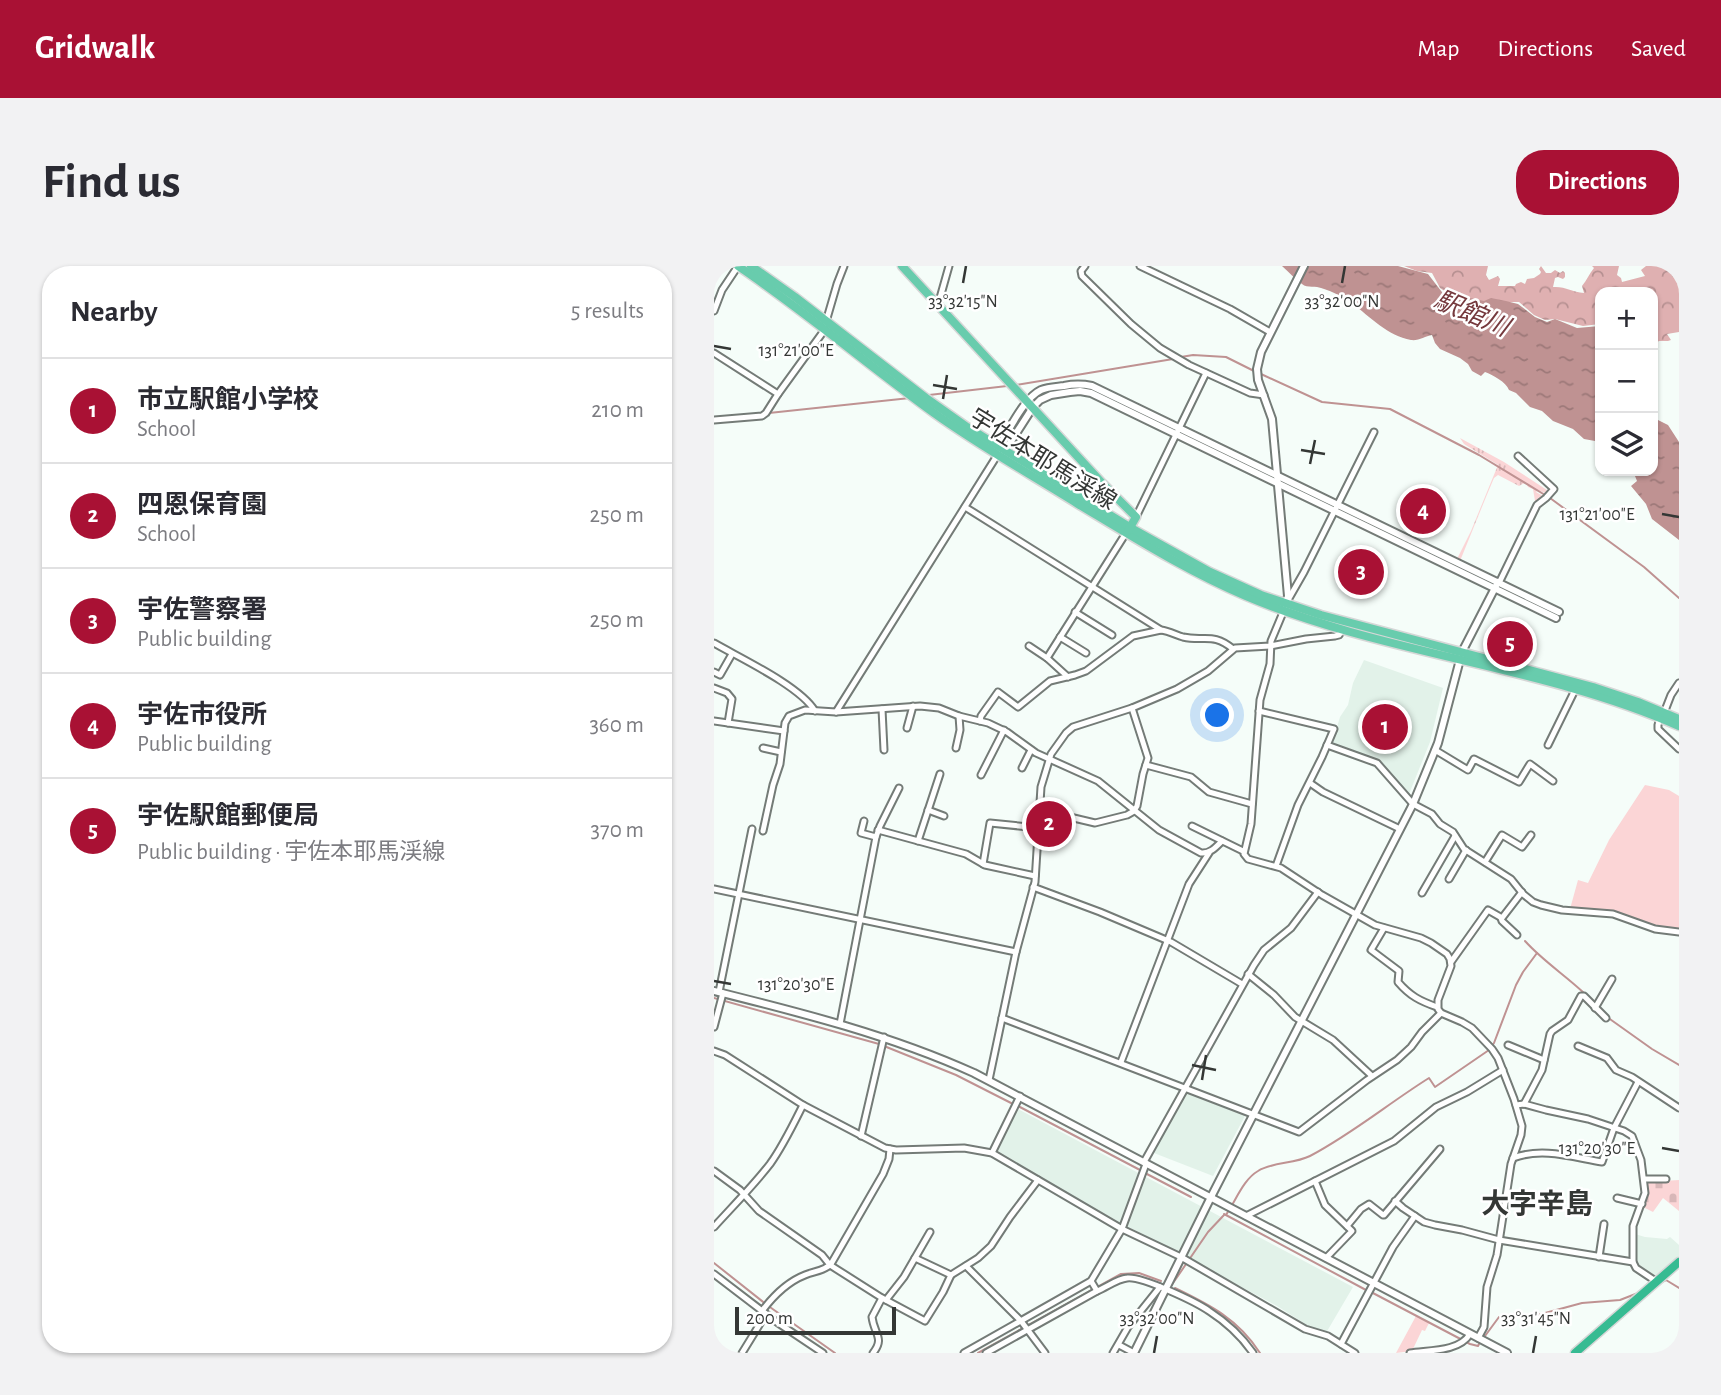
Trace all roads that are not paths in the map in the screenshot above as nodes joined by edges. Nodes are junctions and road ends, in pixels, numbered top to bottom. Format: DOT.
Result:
graph roads {
  1 [pos="738,266"];
  2 [pos="751,266"];
  3 [pos="844,266"];
  4 [pos="902,266"];
  5 [pos="948,266"];
  6 [pos="1085,266"];
  7 [pos="1140,266"];
  8 [pos="1304,266"];
  9 [pos="938,304"];
  10 [pos="714,311"];
  11 [pos="826,324"];
  12 [pos="1270,331"];
  13 [pos="714,353"];
  14 [pos="1206,373"];
  15 [pos="778,394"];
  16 [pos="1264,395"];
  17 [pos="1030,404"];
  18 [pos="714,420"];
  19 [pos="1177,430"];
  20 [pos="1374,432"];
  21 [pos="999,452"];
  22 [pos="1518,456"];
  23 [pos="1277,479"];
  24 [pos="965,507"];
  25 [pos="1336,507"];
  26 [pos="1136,517"];
  27 [pos="1128,530"];
  28 [pos="1497,584"];
  29 [pos="1091,586"];
  30 [pos="1286,605"];
  31 [pos="1075,612"];
  32 [pos="1558,615"];
  33 [pos="1343,629"];
  34 [pos="1161,630"];
  35 [pos="1112,635"];
  36 [pos="1060,637"];
  37 [pos="714,643"];
  38 [pos="1029,646"];
  39 [pos="1270,646"];
  40 [pos="1233,649"];
  41 [pos="1086,653"];
  42 [pos="732,654"];
  43 [pos="1461,656"];
  44 [pos="1047,657"];
  45 [pos="714,671"];
  46 [pos="1068,677"];
  47 [pos="1679,684"];
  48 [pos="714,688"];
  49 [pos="1574,690"];
  50 [pos="913,706"];
  51 [pos="1132,708"];
  52 [pos="882,709"];
  53 [pos="1259,710"];
  54 [pos="815,711"];
  55 [pos="836,712"];
  56 [pos="1662,715"];
  57 [pos="959,716"];
  58 [pos="1679,719"];
  59 [pos="714,721"];
  60 [pos="980,721"];
  61 [pos="728,723"];
  62 [pos="1679,726"];
  63 [pos="907,728"];
  64 [pos="1004,730"];
  65 [pos="784,731"];
  66 [pos="1327,745"];
  67 [pos="1548,745"];
  68 [pos="956,747"];
  69 [pos="763,748"];
  70 [pos="1679,749"];
  71 [pos="884,750"];
  72 [pos="1031,750"];
  73 [pos="1435,750"];
  74 [pos="781,752"];
  75 [pos="1049,759"];
  76 [pos="1146,765"];
  77 [pos="1022,768"];
  78 [pos="940,774"];
  79 [pos="981,775"];
  80 [pos="1553,781"];
  81 [pos="1310,783"];
  82 [pos="899,788"];
  83 [pos="1252,804"];
  84 [pos="1413,804"];
  85 [pos="928,810"];
  86 [pos="1040,810"];
  87 [pos="1134,811"];
  88 [pos="944,816"];
  89 [pos="864,821"];
  90 [pos="1192,825"];
  91 [pos="1039,828"];
  92 [pos="752,829"];
  93 [pos="1400,829"];
  94 [pos="762,831"];
  95 [pos="877,834"];
  96 [pos="1531,835"];
  97 [pos="1455,836"];
  98 [pos="918,841"];
  99 [pos="1222,841"];
  100 [pos="1466,850"];
  101 [pos="1243,851"];
  102 [pos="1209,852"];
  103 [pos="1485,862"];
  104 [pos="983,864"];
  105 [pos="1276,866"];
  106 [pos="1035,876"];
  107 [pos="1449,879"];
  108 [pos="1033,887"];
  109 [pos="714,889"];
  110 [pos="1318,892"];
  111 [pos="1422,892"];
  112 [pos="1522,892"];
  113 [pos="740,895"];
  114 [pos="1357,914"];
  115 [pos="1501,918"];
  116 [pos="860,920"];
  117 [pos="1384,928"];
  118 [pos="1679,932"];
  119 [pos="1517,935"];
  120 [pos="1167,940"];
  121 [pos="1016,952"];
  122 [pos="1451,963"];
  123 [pos="1248,974"];
  124 [pos="1612,979"];
  125 [pos="1242,984"];
  126 [pos="720,996"];
  127 [pos="1595,1008"];
  128 [pos="1439,1010"];
  129 [pos="1002,1018"];
  130 [pos="1606,1018"];
  131 [pos="1302,1021"];
  132 [pos="840,1024"];
  133 [pos="714,1027"];
  134 [pos="882,1043"];
  135 [pos="1508,1045"];
  136 [pos="1578,1046"];
  137 [pos="714,1052"];
  138 [pos="1544,1060"];
  139 [pos="1121,1062"];
  140 [pos="1503,1070"];
  141 [pos="1372,1076"];
  142 [pos="989,1080"];
  143 [pos="1638,1082"];
  144 [pos="1186,1088"];
  145 [pos="1020,1096"];
  146 [pos="1524,1104"];
  147 [pos="803,1105"];
  148 [pos="1516,1105"];
  149 [pos="1679,1108"];
  150 [pos="1254,1114"];
  151 [pos="1614,1128"];
  152 [pos="861,1136"];
  153 [pos="890,1149"];
  154 [pos="1440,1149"];
  155 [pos="992,1153"];
  156 [pos="1513,1158"];
  157 [pos="1145,1163"];
  158 [pos="714,1171"];
  159 [pos="1644,1179"];
  160 [pos="1666,1179"];
  161 [pos="1038,1180"];
  162 [pos="1315,1181"];
  163 [pos="744,1195"];
  164 [pos="1211,1198"];
  165 [pos="1617,1198"];
  166 [pos="1395,1201"];
  167 [pos="1642,1204"];
  168 [pos="1246,1216"];
  169 [pos="1415,1216"];
  170 [pos="1604,1224"];
  171 [pos="1347,1226"];
  172 [pos="714,1227"];
  173 [pos="1122,1229"];
  174 [pos="930,1232"];
  175 [pos="1499,1240"];
  176 [pos="1181,1257"];
  177 [pos="1599,1257"];
  178 [pos="915,1258"];
  179 [pos="1326,1258"];
  180 [pos="1633,1262"];
  181 [pos="1679,1262"];
  182 [pos="830,1265"];
  183 [pos="966,1266"];
  184 [pos="714,1274"];
  185 [pos="951,1275"];
  186 [pos="1092,1282"];
  187 [pos="1656,1282"];
  188 [pos="1374,1284"];
  189 [pos="1163,1288"];
  190 [pos="1097,1291"];
  191 [pos="884,1299"];
  192 [pos="764,1311"];
  193 [pos="1024,1326"];
  194 [pos="1470,1334"];
  195 [pos="1478,1338"];
  196 [pos="1341,1344"];
  197 [pos="1119,1345"];
  198 [pos="742,1353"];
  199 [pos="823,1353"];
  200 [pos="873,1353"];
  201 [pos="964,1353"];
  202 [pos="986,1353"];
  203 [pos="1045,1353"];
  204 [pos="1113,1353"];
  205 [pos="1135,1353"];
  206 [pos="1253,1353"];
  207 [pos="1355,1353"];
  208 [pos="1410,1353"];
  209 [pos="1507,1353"];
  210 [pos="1575,1353"];
  1 -- 10 [label="street"];
  1 -- 11 [label="main road, 宇佐本耶馬渓線"];
  2 -- 11 [label="main road, 宇佐本耶馬渓線"];
  3 -- 11 [label="street"];
  4 -- 9 [label="main road, 宇佐本耶馬渓線"];
  5 -- 9 [label="street"];
  6 -- 14 [label="street"];
  7 -- 12 [label="street"];
  8 -- 12 [label="street"];
  9 -- 17 [label="main road, 宇佐本耶馬渓線"];
  11 -- 15 [label="street"];
  11 -- 21 [label="main road, 宇佐本耶馬渓線"];
  11 -- 21 [label="main road, 宇佐本耶馬渓線"];
  12 -- 16 [label="street"];
  13 -- 15 [label="street"];
  14 -- 16 [label="street"];
  14 -- 19 [label="street"];
  15 -- 18 [label="street"];
  16 -- 23 [label="street"];
  17 -- 19 [label="street"];
  17 -- 21 [label="street"];
  17 -- 26 [label="main road, 宇佐本耶馬渓線"];
  19 -- 23 [label="street"];
  19 -- 26 [label="street"];
  20 -- 25 [label="street"];
  21 -- 24 [label="street"];
  21 -- 27 [label="main road, 宇佐本耶馬渓線"];
  22 -- 28 [label="street"];
  23 -- 25 [label="street"];
  23 -- 30 [label="street"];
  24 -- 29 [label="street"];
  24 -- 55 [label="street"];
  25 -- 28 [label="street"];
  25 -- 30 [label="street"];
  26 -- 27 [label="main road, 宇佐本耶馬渓線"];
  27 -- 29 [label="street"];
  27 -- 30 [label="main road, 宇佐本耶馬渓線"];
  28 -- 32 [label="street"];
  28 -- 43 [label="street"];
  29 -- 31 [label="street"];
  29 -- 34 [label="street"];
  30 -- 33 [label="main road, 宇佐本耶馬渓線"];
  30 -- 39 [label="street"];
  30 -- 43 [label="main road, 宇佐本耶馬渓線"];
  31 -- 35 [label="street"];
  31 -- 36 [label="street"];
  33 -- 39 [label="street"];
  33 -- 43 [label="main road, 宇佐本耶馬渓線"];
  34 -- 40 [label="street"];
  34 -- 46 [label="street"];
  36 -- 41 [label="street"];
  36 -- 44 [label="street"];
  37 -- 42 [label="street"];
  38 -- 44 [label="street"];
  39 -- 40 [label="street"];
  39 -- 53 [label="street"];
  40 -- 51 [label="street"];
  42 -- 45 [label="street"];
  42 -- 54 [label="street"];
  43 -- 49 [label="main road, 宇佐本耶馬渓線"];
  43 -- 56 [label="main road, 宇佐本耶馬渓線"];
  43 -- 73 [label="street"];
  44 -- 46 [label="street"];
  46 -- 60 [label="street"];
  47 -- 56 [label="street"];
  48 -- 61 [label="street"];
  49 -- 56 [label="main road, 宇佐本耶馬渓線"];
  49 -- 67 [label="street"];
  50 -- 52 [label="street"];
  50 -- 57 [label="street"];
  50 -- 63 [label="street"];
  51 -- 75 [label="street"];
  51 -- 76 [label="street"];
  52 -- 55 [label="street"];
  52 -- 71 [label="street"];
  53 -- 66 [label="street"];
  53 -- 83 [label="street"];
  54 -- 55 [label="street"];
  54 -- 65 [label="street"];
  56 -- 58 [label="main road, 宇佐本耶馬渓線"];
  56 -- 62 [label="main road, 宇佐本耶馬渓線"];
  56 -- 70 [label="street"];
  57 -- 60 [label="street"];
  57 -- 68 [label="street"];
  59 -- 61 [label="street"];
  60 -- 64 [label="street"];
  61 -- 65 [label="street"];
  64 -- 72 [label="street"];
  64 -- 79 [label="street"];
  65 -- 74 [label="street"];
  66 -- 81 [label="street"];
  66 -- 84 [label="street"];
  69 -- 74 [label="street"];
  72 -- 75 [label="street"];
  72 -- 77 [label="street"];
  73 -- 80 [label="street"];
  73 -- 84 [label="street"];
  74 -- 94 [label="street"];
  75 -- 86 [label="street"];
  75 -- 87 [label="street"];
  76 -- 83 [label="street"];
  76 -- 87 [label="street"];
  78 -- 85 [label="street"];
  81 -- 93 [label="street"];
  81 -- 105 [label="street"];
  82 -- 95 [label="street"];
  83 -- 101 [label="street"];
  84 -- 93 [label="street"];
  84 -- 97 [label="street"];
  85 -- 88 [label="street"];
  85 -- 98 [label="street"];
  86 -- 87 [label="street"];
  86 -- 91 [label="street"];
  87 -- 102 [label="street"];
  89 -- 95 [label="street"];
  90 -- 99 [label="street"];
  91 -- 104 [label="street"];
  91 -- 106 [label="street"];
  92 -- 113 [label="street"];
  93 -- 114 [label="street"];
  95 -- 98 [label="street"];
  95 -- 116 [label="street"];
  96 -- 103 [label="street"];
  97 -- 100 [label="street"];
  97 -- 111 [label="street"];
  98 -- 104 [label="street"];
  99 -- 101 [label="street"];
  99 -- 102 [label="street"];
  100 -- 103 [label="street"];
  100 -- 107 [label="street"];
  101 -- 105 [label="street"];
  102 -- 120 [label="street"];
  103 -- 112 [label="street"];
  104 -- 106 [label="street"];
  105 -- 110 [label="street"];
  106 -- 108 [label="street"];
  108 -- 120 [label="street"];
  108 -- 121 [label="street"];
  109 -- 113 [label="street"];
  110 -- 114 [label="street"];
  110 -- 123 [label="street"];
  112 -- 115 [label="street"];
  112 -- 118 [label="street"];
  113 -- 116 [label="street"];
  113 -- 126 [label="street"];
  114 -- 117 [label="street"];
  114 -- 131 [label="street"];
  115 -- 119 [label="street"];
  115 -- 122 [label="street"];
  116 -- 121 [label="street"];
  116 -- 132 [label="street"];
  117 -- 122 [label="street"];
  117 -- 128 [label="street"];
  120 -- 125 [label="street"];
  120 -- 139 [label="street"];
  121 -- 129 [label="street"];
  122 -- 128 [label="street"];
  123 -- 125 [label="street"];
  123 -- 131 [label="street"];
  124 -- 127 [label="street"];
  125 -- 144 [label="street"];
  126 -- 132 [label="street"];
  126 -- 133 [label="street"];
  127 -- 130 [label="street"];
  127 -- 138 [label="street"];
  128 -- 140 [label="street"];
  128 -- 141 [label="street"];
  129 -- 139 [label="street"];
  129 -- 142 [label="street"];
  131 -- 141 [label="street"];
  131 -- 150 [label="street"];
  132 -- 134 [label="street"];
  134 -- 142 [label="street"];
  134 -- 152 [label="street"];
  135 -- 138 [label="street"];
  136 -- 143 [label="street"];
  137 -- 147 [label="street"];
  138 -- 146 [label="street"];
  139 -- 144 [label="street"];
  140 -- 148 [label="street"];
  140 -- 162 [label="street"];
  141 -- 150 [label="street"];
  142 -- 145 [label="street"];
  143 -- 149 [label="street"];
  143 -- 151 [label="street"];
  144 -- 150 [label="street"];
  144 -- 157 [label="street"];
  145 -- 155 [label="street"];
  145 -- 157 [label="street"];
  146 -- 148 [label="street"];
  146 -- 151 [label="street"];
  147 -- 152 [label="street"];
  147 -- 163 [label="street"];
  148 -- 156 [label="street"];
  150 -- 164 [label="street"];
  151 -- 156 [label="street"];
  151 -- 159 [label="street"];
  152 -- 153 [label="street"];
  153 -- 155 [label="street"];
  153 -- 182 [label="street"];
  154 -- 166 [label="street"];
  155 -- 161 [label="street"];
  156 -- 175 [label="street"];
  157 -- 164 [label="street"];
  157 -- 173 [label="street"];
  158 -- 163 [label="street"];
  159 -- 160 [label="street"];
  159 -- 167 [label="street"];
  161 -- 173 [label="street"];
  161 -- 183 [label="street"];
  162 -- 168 [label="street"];
  162 -- 171 [label="street"];
  163 -- 172 [label="street"];
  163 -- 182 [label="street"];
  164 -- 168 [label="street"];
  164 -- 176 [label="street"];
  165 -- 167 [label="street"];
  166 -- 169 [label="street"];
  166 -- 171 [label="street"];
  167 -- 180 [label="street"];
  168 -- 179 [label="street"];
  169 -- 175 [label="street"];
  169 -- 188 [label="street"];
  170 -- 177 [label="street"];
  171 -- 179 [label="street"];
  173 -- 176 [label="street"];
  173 -- 186 [label="street"];
  174 -- 178 [label="street"];
  175 -- 177 [label="street"];
  175 -- 195 [label="street"];
  176 -- 189 [label="street"];
  176 -- 196 [label="street"];
  177 -- 180 [label="street"];
  178 -- 185 [label="street"];
  178 -- 191 [label="street"];
  179 -- 188 [label="street"];
  180 -- 187 [label="street"];
  181 -- 187 [label="highway"];
  182 -- 191 [label="street"];
  182 -- 192 [label="street"];
  183 -- 185 [label="street"];
  183 -- 193 [label="street"];
  184 -- 192 [label="street"];
  185 -- 191 [label="street"];
  186 -- 190 [label="street"];
  186 -- 193 [label="street"];
  187 -- 210 [label="highway"];
  188 -- 194 [label="street"];
  188 -- 196 [label="street"];
  189 -- 190 [label="street"];
  189 -- 197 [label="street"];
  189 -- 205 [label="street"];
  189 -- 206 [label="street"];
  190 -- 193 [label="street"];
  191 -- 200 [label="street"];
  192 -- 198 [label="street"];
  192 -- 199 [label="street"];
  193 -- 201 [label="street"];
  193 -- 202 [label="street"];
  193 -- 203 [label="street"];
  194 -- 195 [label="street"];
  194 -- 208 [label="street"];
  195 -- 209 [label="street"];
  196 -- 207 [label="street"];
  197 -- 204 [label="street"];
  197 -- 205 [label="street"];
}
